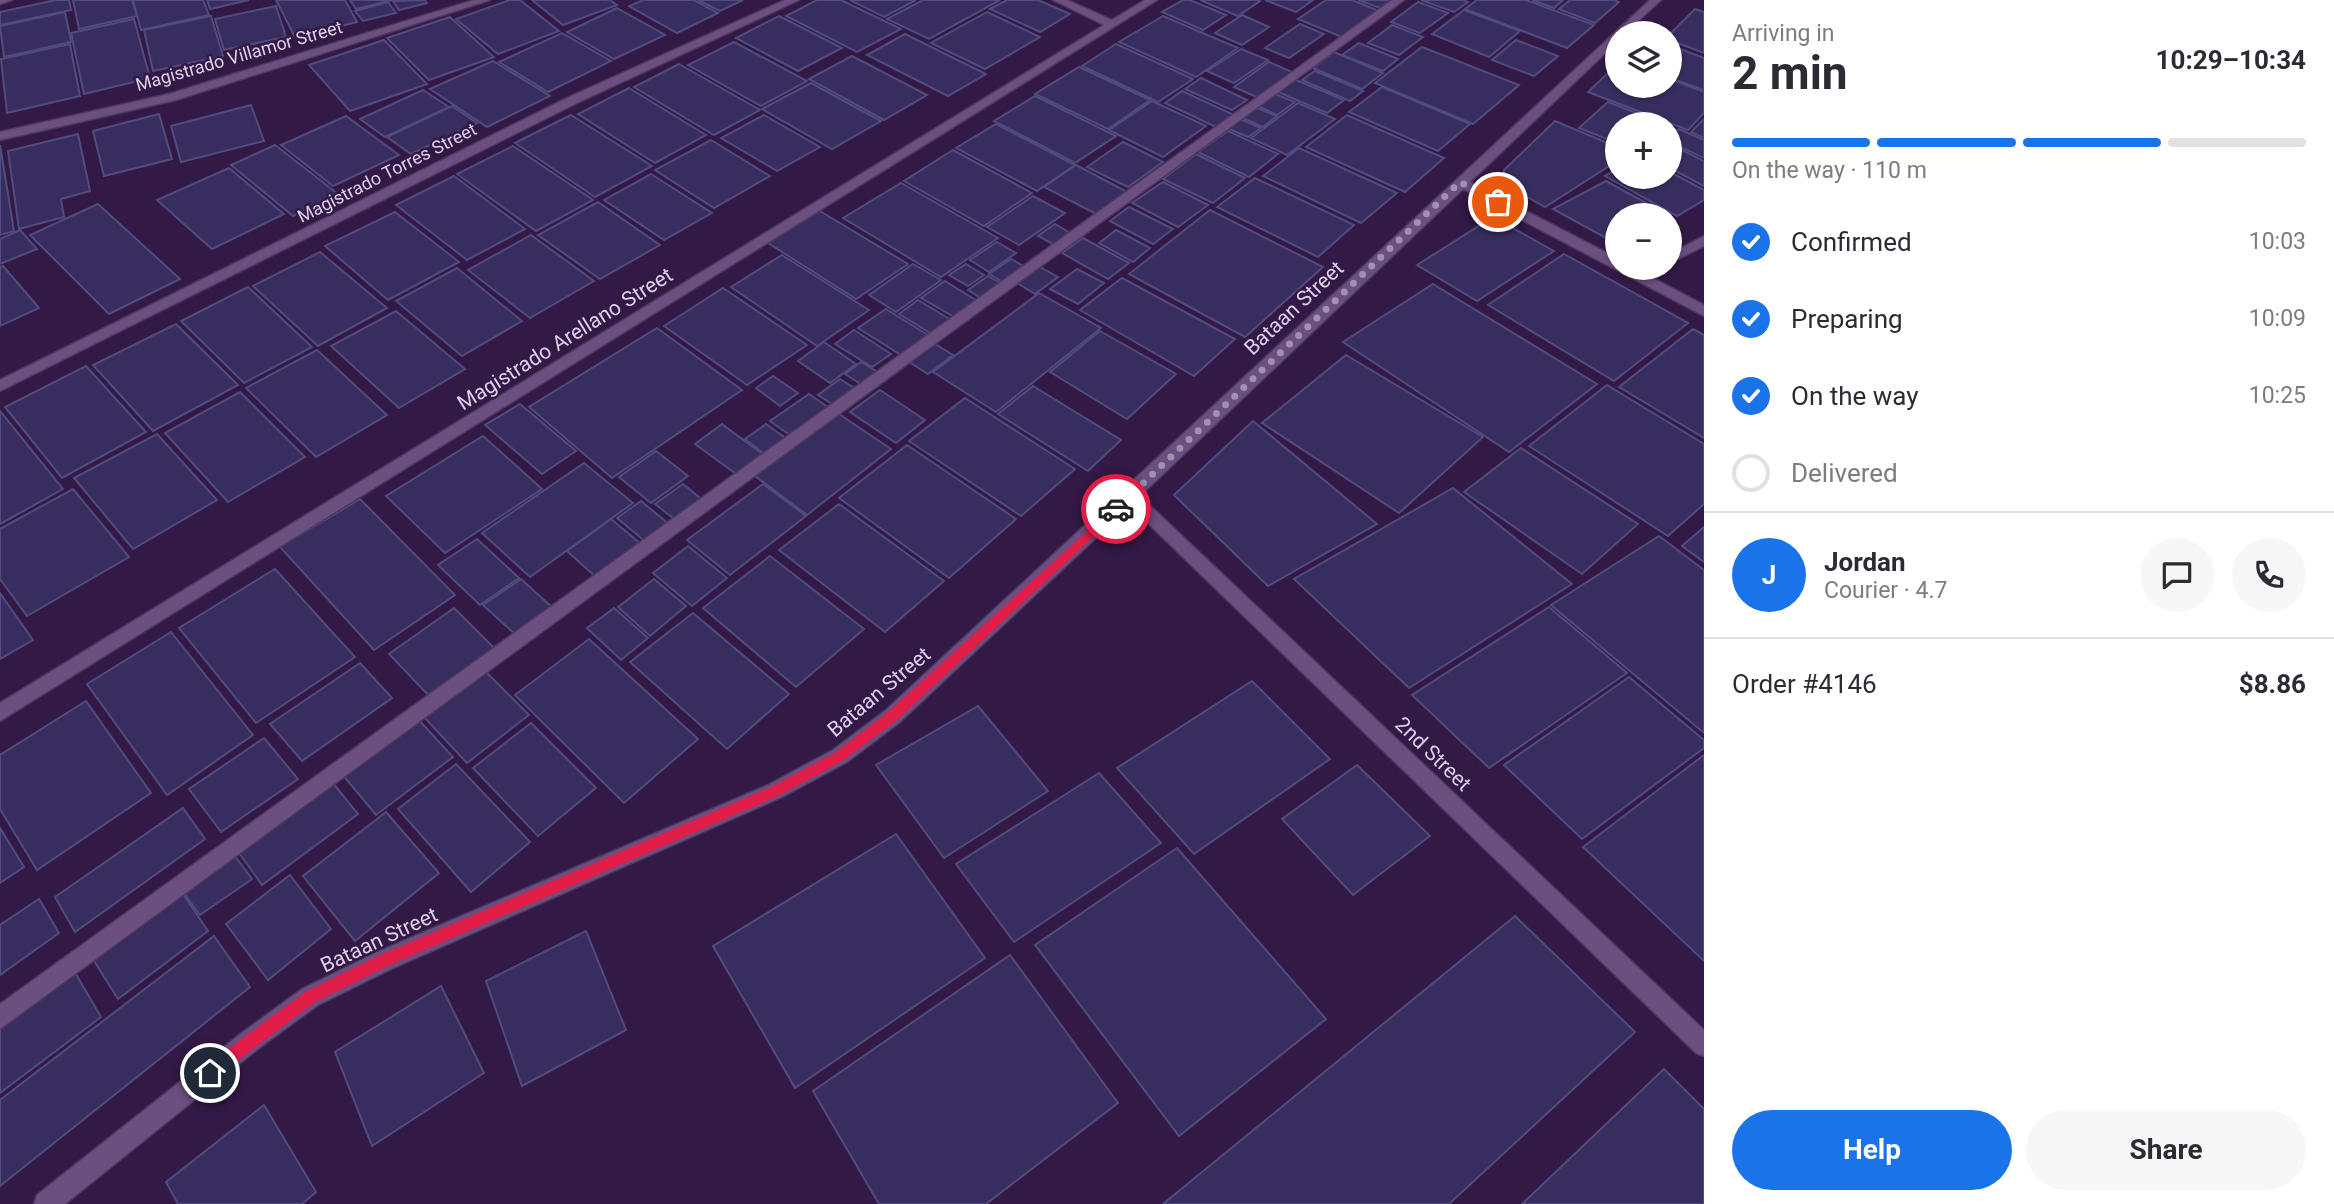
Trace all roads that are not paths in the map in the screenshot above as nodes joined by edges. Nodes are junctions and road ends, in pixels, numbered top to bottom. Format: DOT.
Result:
graph roads {
  1 [pos="7,0"];
  2 [pos="485,0"];
  3 [pos="794,0"];
  4 [pos="1058,0"];
  5 [pos="1152,0"];
  6 [pos="1399,0"];
  7 [pos="1656,0"];
  8 [pos="0,1"];
  9 [pos="1633,21"];
  10 [pos="1112,24"];
  11 [pos="1605,46"];
  12 [pos="0,136"];
  13 [pos="1460,182"];
  14 [pos="1704,240"];
  15 [pos="1682,252"];
  16 [pos="1605,258"];
  17 [pos="1647,280"];
  18 [pos="1704,311"];
  19 [pos="0,386"];
  20 [pos="1130,496"];
  21 [pos="0,713"];
  22 [pos="0,1018"];
  23 [pos="1704,1045"];
  24 [pos="46,1204"];
  1 -- 8 [label="street"];
  2 -- 12 [label="street, Magistrado Villamor Street"];
  3 -- 19 [label="street, Magistrado Torres Street"];
  4 -- 10 [label="street"];
  5 -- 10 [label="street, Magistrado Arellano Street"];
  6 -- 22 [label="street"];
  7 -- 9 [label="street, Bataan Street"];
  10 -- 21 [label="street, Magistrado Arellano Street"];
  11 -- 13 [label="street, Bataan Street"];
  13 -- 16 [label="street"];
  13 -- 20 [label="street, Bataan Street"];
  14 -- 15 [label="street"];
  17 -- 18 [label="street"];
  20 -- 23 [label="street, 2nd Street"];
  20 -- 24 [label="street, Bataan Street"];
}
